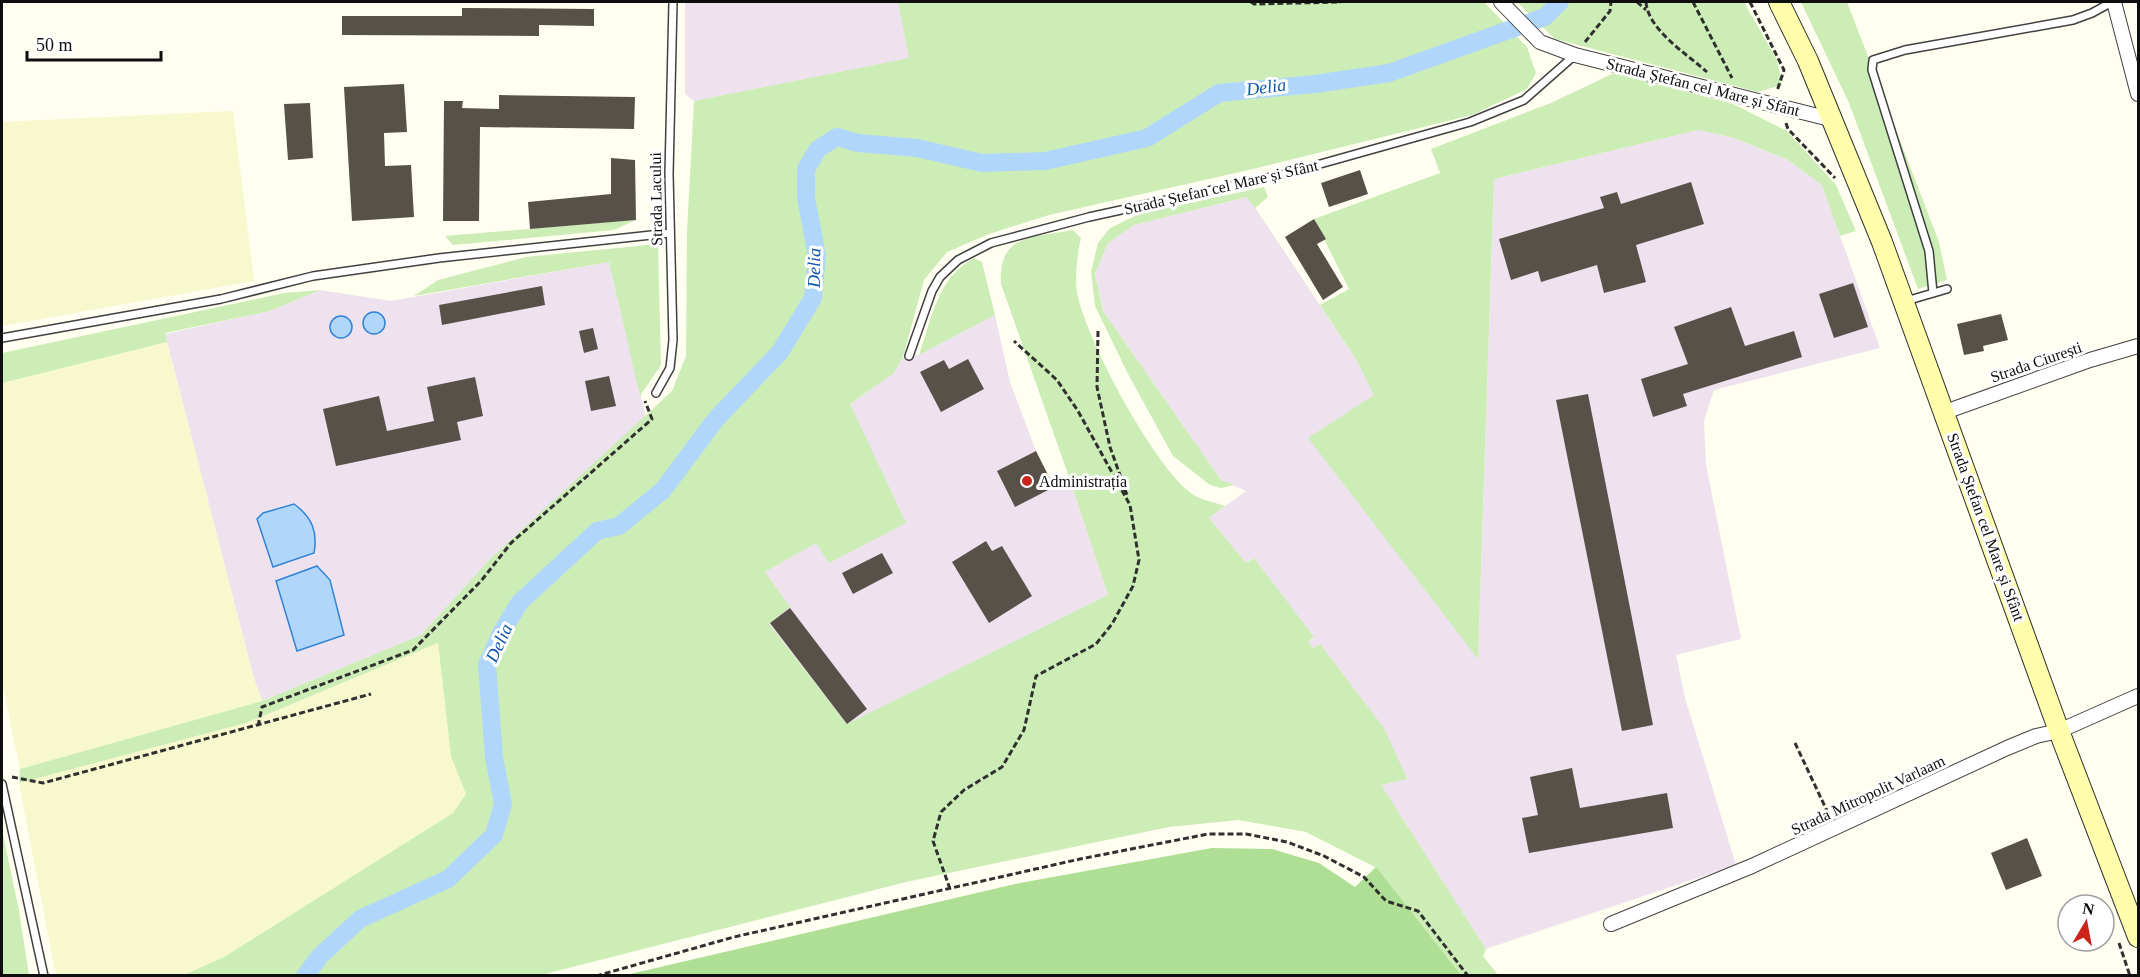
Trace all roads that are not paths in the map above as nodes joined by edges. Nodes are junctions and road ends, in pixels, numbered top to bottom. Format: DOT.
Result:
graph roads {
  1 [pos="673,2"];
  2 [pos="1501,2"];
  3 [pos="1779,2"];
  4 [pos="2113,2"];
  5 [pos="1575,55"];
  6 [pos="2139,94"];
  7 [pos="1830,119"];
  8 [pos="670,233"];
  9 [pos="1947,289"];
  10 [pos="1933,293"];
  11 [pos="1903,302"];
  12 [pos="2,338"];
  13 [pos="2139,346"];
  14 [pos="909,356"];
  15 [pos="657,393"];
  16 [pos="1945,412"];
  17 [pos="2139,696"];
  18 [pos="2060,731"];
  19 [pos="2,784"];
  20 [pos="1611,924"];
  21 [pos="2139,937"];
  22 [pos="44,975"];
  1 -- 8 [label="lane, Strada Lacului"];
  2 -- 5 [label="street, Strada Ștefan cel Mare și Sfânt"];
  3 -- 7 [label="main road, Strada Ștefan cel Mare și Sfânt"];
  4 -- 6 [label="street"];
  4 -- 10 [label="lane"];
  5 -- 7 [label="street, Strada Ștefan cel Mare și Sfânt"];
  5 -- 14 [label="lane, Strada Ștefan cel Mare și Sfânt"];
  7 -- 11 [label="main road, Strada Ștefan cel Mare și Sfânt"];
  8 -- 12 [label="lane"];
  8 -- 15 [label="lane, Strada Lacului"];
  9 -- 10 [label="lane"];
  10 -- 11 [label="lane"];
  11 -- 16 [label="main road, Strada Ștefan cel Mare și Sfânt"];
  13 -- 16 [label="street, Strada Ciurești"];
  16 -- 18 [label="main road, Strada Ștefan cel Mare și Sfânt"];
  17 -- 18 [label="street, Strada Mitropolit Varlaam"];
  18 -- 20 [label="street, Strada Mitropolit Varlaam"];
  18 -- 21 [label="main road, Strada Ștefan cel Mare și Sfânt"];
  19 -- 22 [label="lane"];
}
